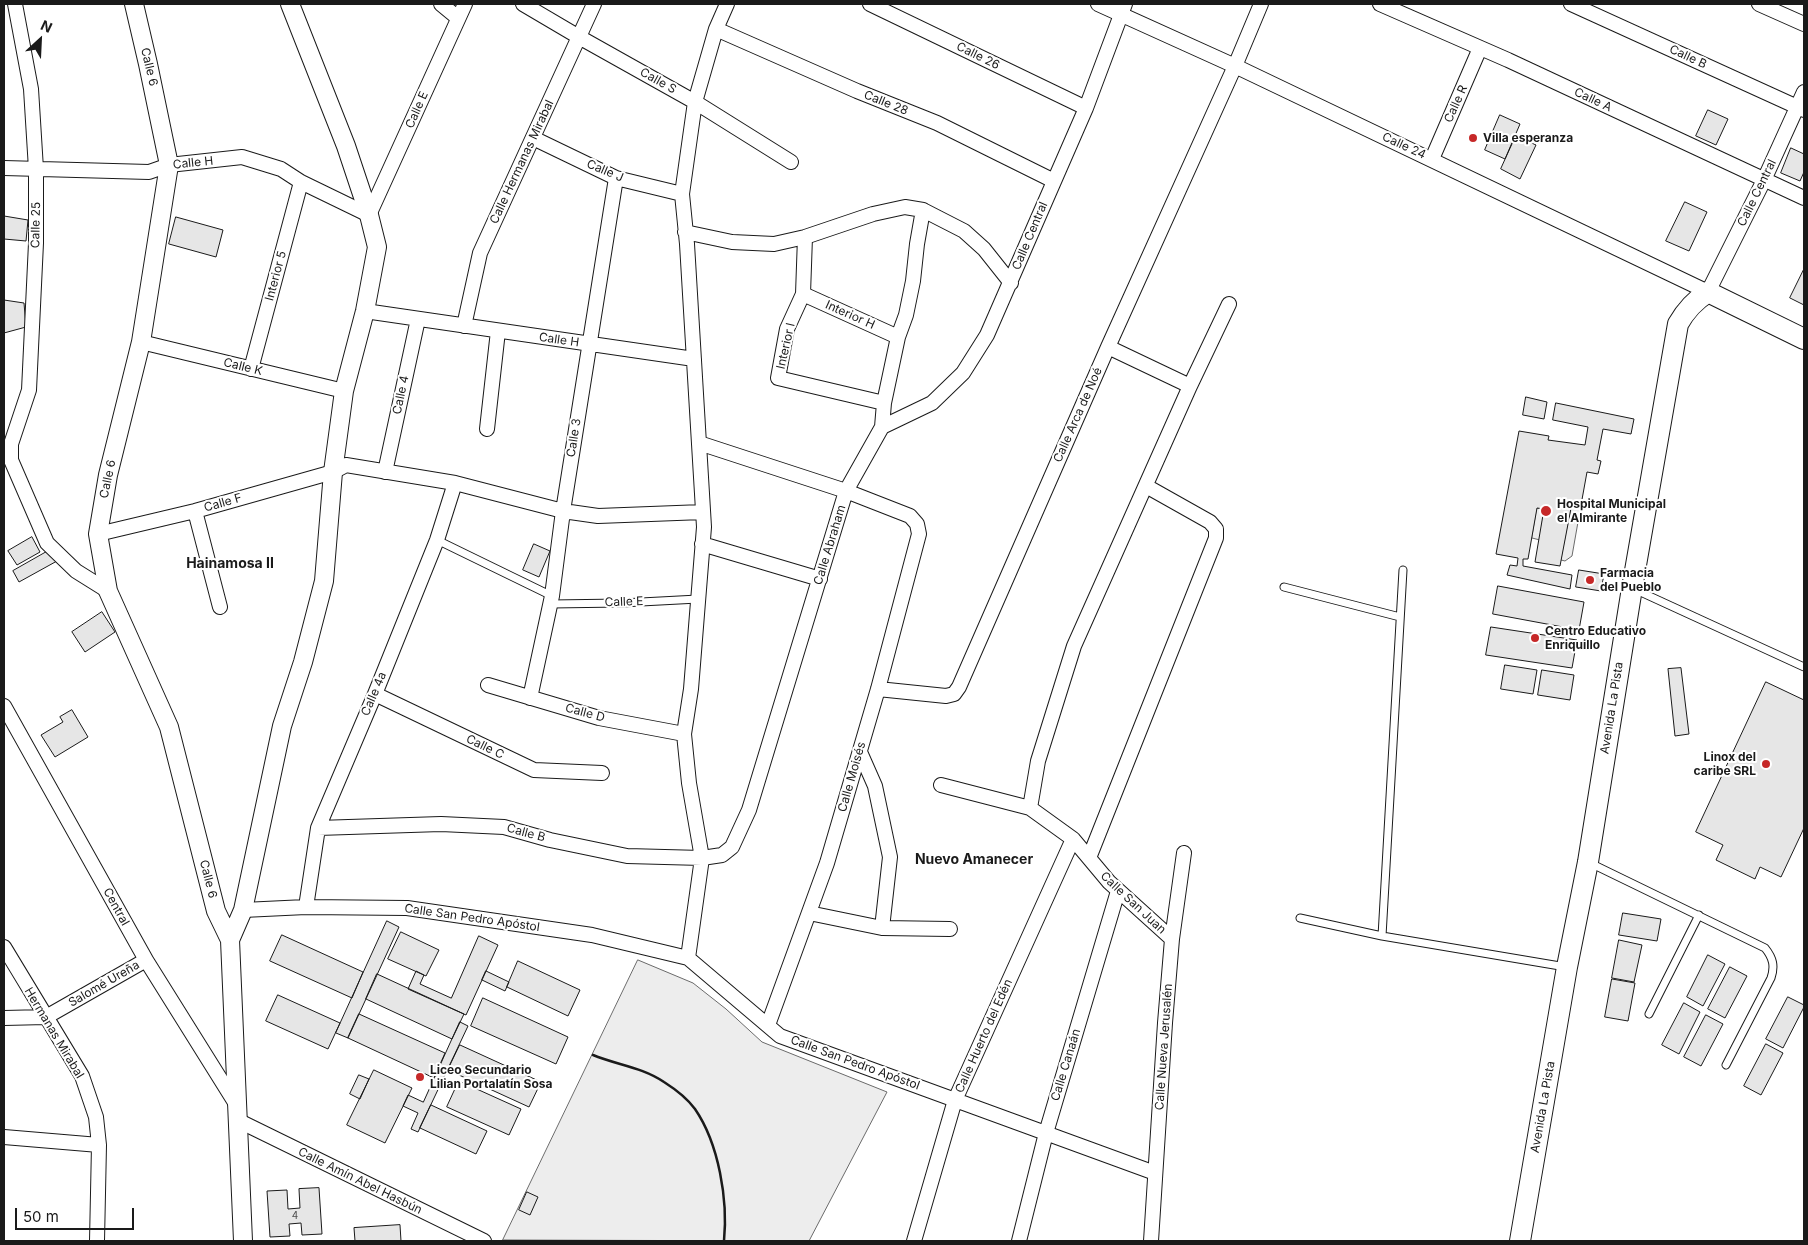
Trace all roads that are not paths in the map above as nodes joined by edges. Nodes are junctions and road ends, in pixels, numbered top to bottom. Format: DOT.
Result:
graph roads {
  1 [pos="15,4"];
  2 [pos="134,4"];
  3 [pos="290,4"];
  4 [pos="441,4"];
  5 [pos="465,4"];
  6 [pos="523,4"];
  7 [pos="594,4"];
  8 [pos="727,4"];
  9 [pos="870,4"];
  10 [pos="1098,4"];
  11 [pos="1261,4"];
  12 [pos="1380,4"];
  13 [pos="1571,4"];
  14 [pos="1759,4"];
  15 [pos="1123,9"];
  16 [pos="458,18"];
  17 [pos="1804,24"];
  18 [pos="716,29"];
  19 [pos="579,37"];
  20 [pos="1480,48"];
  21 [pos="1235,66"];
  22 [pos="1804,92"];
  23 [pos="695,102"];
  24 [pos="1086,108"];
  25 [pos="1801,109"];
  26 [pos="533,138"];
  27 [pos="1432,159"];
  28 [pos="791,162"];
  29 [pos="169,164"];
  30 [pos="4,168"];
  31 [pos="36,169"];
  32 [pos="616,178"];
  33 [pos="1764,180"];
  34 [pos="1054,181"];
  35 [pos="301,182"];
  36 [pos="682,194"];
  37 [pos="1804,198"];
  38 [pos="923,210"];
  39 [pos="369,215"];
  40 [pos="685,232"];
  41 [pos="805,237"];
  42 [pos="1011,282"];
  43 [pos="1708,292"];
  44 [pos="803,294"];
  45 [pos="1229,304"];
  46 [pos="365,311"];
  47 [pos="418,319"];
  48 [pos="464,326"];
  49 [pos="498,331"];
  50 [pos="898,336"];
  51 [pos="1804,339"];
  52 [pos="141,342"];
  53 [pos="588,344"];
  54 [pos="1108,347"];
  55 [pos="694,359"];
  56 [pos="251,369"];
  57 [pos="1190,386"];
  58 [pos="344,391"];
  59 [pos="884,403"];
  60 [pos="882,427"];
  61 [pos="487,429"];
  62 [pos="7,438"];
  63 [pos="699,443"];
  64 [pos="8,464"];
  65 [pos="340,469"];
  66 [pos="385,472"];
  67 [pos="455,483"];
  68 [pos="1146,486"];
  69 [pos="846,491"];
  70 [pos="195,512"];
  71 [pos="563,512"];
  72 [pos="703,512"];
  73 [pos="98,534"];
  74 [pos="437,540"];
  75 [pos="702,544"];
  76 [pos="1403,570"];
  77 [pos="820,579"];
  78 [pos="1284,587"];
  79 [pos="1632,588"];
  80 [pos="108,591"];
  81 [pos="698,598"];
  82 [pos="552,600"];
  83 [pos="220,607"];
  84 [pos="1400,617"];
  85 [pos="1804,667"];
  86 [pos="488,685"];
  87 [pos="878,689"];
  88 [pos="374,694"];
  89 [pos="530,698"];
  90 [pos="4,706"];
  91 [pos="684,734"];
  92 [pos="860,752"];
  93 [pos="602,773"];
  94 [pos="941,785"];
  95 [pos="1030,808"];
  96 [pos="318,828"];
  97 [pos="1074,839"];
  98 [pos="1184,853"];
  99 [pos="702,858"];
  100 [pos="1090,858"];
  101 [pos="1588,862"];
  102 [pos="1118,891"];
  103 [pos="306,907"];
  104 [pos="242,910"];
  105 [pos="809,913"];
  106 [pos="1699,915"];
  107 [pos="1300,918"];
  108 [pos="882,928"];
  109 [pos="950,929"];
  110 [pos="1382,936"];
  111 [pos="1172,939"];
  112 [pos="230,940"];
  113 [pos="4,948"];
  114 [pos="688,958"];
  115 [pos="146,960"];
  116 [pos="1567,967"];
  117 [pos="1649,1014"];
  118 [pos="46,1017"];
  119 [pos="4,1018"];
  120 [pos="768,1025"];
  121 [pos="1726,1065"];
  122 [pos="955,1100"];
  123 [pos="236,1112"];
  124 [pos="1046,1133"];
  125 [pos="4,1137"];
  126 [pos="99,1145"];
  127 [pos="1155,1173"];
  128 [pos="97,1241"];
  129 [pos="243,1241"];
  130 [pos="484,1241"];
  131 [pos="914,1241"];
  132 [pos="1019,1241"];
  133 [pos="1151,1241"];
  134 [pos="1520,1241"];
  1 -- 31 [label="street, Calle 25"];
  2 -- 29 [label="street, Calle 6"];
  3 -- 39 [label="street"];
  4 -- 16 [label="street"];
  5 -- 16 [label="street, Calle E"];
  6 -- 19 [label="street, Calle S"];
  7 -- 19 [label="street, Calle Hermanas Mirabal"];
  8 -- 18 [label="street"];
  9 -- 24 [label="street, Calle 26"];
  10 -- 15 [label="street, Calle 24"];
  11 -- 21 [label="street, Calle Arca de Noé"];
  12 -- 20 [label="street, Calle A"];
  13 -- 25 [label="street, Calle B"];
  14 -- 17 [label="street"];
  15 -- 21 [label="street, Calle 24"];
  15 -- 24 [label="street, Calle Central"];
  16 -- 39 [label="street, Calle E"];
  18 -- 23 [label="street"];
  18 -- 34 [label="street, Calle 28"];
  19 -- 23 [label="street, Calle S"];
  19 -- 26 [label="street, Calle Hermanas Mirabal"];
  20 -- 27 [label="street, Calle R"];
  20 -- 33 [label="street, Calle A"];
  21 -- 27 [label="street, Calle 24"];
  21 -- 54 [label="street, Calle Arca de Noé"];
  22 -- 25 [label="street, Calle Central"];
  23 -- 28 [label="street, Calle S"];
  23 -- 36 [label="street"];
  24 -- 34 [label="street, Calle Central"];
  25 -- 33 [label="street, Calle Central"];
  26 -- 32 [label="street, Calle J"];
  26 -- 48 [label="street, Calle Hermanas Mirabal"];
  27 -- 43 [label="street, Calle 24"];
  29 -- 31 [label="street, Calle H"];
  29 -- 35 [label="street, Calle H"];
  29 -- 52 [label="street, Calle 6"];
  30 -- 31 [label="street, Calle H"];
  31 -- 62 [label="street, Calle 25"];
  32 -- 36 [label="street, Calle J"];
  32 -- 53 [label="street, Calle 3"];
  33 -- 37 [label="street, Calle A"];
  33 -- 43 [label="street, Calle Central"];
  34 -- 42 [label="street, Calle Central"];
  35 -- 39 [label="street, Calle H"];
  35 -- 56 [label="street, Interior 5"];
  36 -- 40 [label="street"];
  38 -- 41 [label="street"];
  38 -- 42 [label="street"];
  38 -- 50 [label="street, Calle Abraham"];
  39 -- 46 [label="street"];
  40 -- 41 [label="street"];
  40 -- 55 [label="street"];
  41 -- 44 [label="street, Interior I"];
  42 -- 60 [label="street, Calle Central"];
  43 -- 51 [label="main road"];
  43 -- 79 [label="main road, Avenida La Pista"];
  44 -- 50 [label="street, Interior H"];
  44 -- 59 [label="street, Interior I"];
  45 -- 57 [label="street"];
  46 -- 47 [label="street, Calle H"];
  46 -- 58 [label="street"];
  47 -- 48 [label="street, Calle H"];
  47 -- 66 [label="street, Calle 4"];
  48 -- 49 [label="street, Calle H"];
  49 -- 53 [label="street, Calle H"];
  49 -- 61 [label="street"];
  50 -- 59 [label="street, Calle Abraham"];
  52 -- 56 [label="street, Calle K"];
  52 -- 73 [label="street, Calle 6"];
  53 -- 55 [label="street, Calle H"];
  53 -- 71 [label="street, Calle 3"];
  54 -- 57 [label="street"];
  54 -- 87 [label="street, Calle Arca de Noé"];
  55 -- 63 [label="street"];
  56 -- 58 [label="street, Calle K"];
  57 -- 68 [label="street"];
  58 -- 65 [label="street"];
  59 -- 60 [label="street, Calle Abraham"];
  60 -- 69 [label="street, Calle Abraham"];
  62 -- 64 [label="street, Calle 25"];
  63 -- 69 [label="street"];
  63 -- 72 [label="street"];
  64 -- 80 [label="street"];
  65 -- 66 [label="street"];
  65 -- 70 [label="street, Calle F"];
  65 -- 104 [label="street"];
  66 -- 67 [label="street"];
  67 -- 71 [label="street"];
  67 -- 74 [label="street, Calle 4a"];
  68 -- 95 [label="street"];
  68 -- 100 [label="street"];
  69 -- 77 [label="street, Calle Abraham"];
  69 -- 87 [label="street, Calle Moisés"];
  70 -- 73 [label="street, Calle F"];
  70 -- 83 [label="street"];
  71 -- 72 [label="street"];
  71 -- 82 [label="street, Calle 3"];
  72 -- 75 [label="street"];
  73 -- 80 [label="street, Calle 6"];
  74 -- 82 [label="lane, Calle E"];
  74 -- 88 [label="street, Calle 4a"];
  75 -- 77 [label="street"];
  75 -- 81 [label="street"];
  76 -- 84 [label="lane"];
  77 -- 99 [label="street, Calle Abraham"];
  78 -- 84 [label="lane"];
  79 -- 85 [label="lane"];
  79 -- 101 [label="main road, Avenida La Pista"];
  80 -- 112 [label="street, Calle 6"];
  81 -- 82 [label="lane, Calle E"];
  81 -- 91 [label="street"];
  82 -- 89 [label="street, Calle 3"];
  84 -- 110 [label="lane"];
  86 -- 89 [label="street, Calle D"];
  87 -- 92 [label="street, Calle Moisés"];
  88 -- 93 [label="street, Calle C"];
  88 -- 96 [label="street, Calle 4a"];
  89 -- 91 [label="street, Calle D"];
  90 -- 115 [label="street, Central"];
  91 -- 99 [label="street"];
  92 -- 105 [label="street, Calle Moisés"];
  92 -- 108 [label="street"];
  94 -- 95 [label="street, Calle San Juan"];
  95 -- 97 [label="street, Calle San Juan"];
  96 -- 99 [label="street, Calle B"];
  96 -- 103 [label="street, Calle 4a"];
  97 -- 100 [label="street, Calle San Juan"];
  97 -- 122 [label="street, Calle Huerto del Edén"];
  98 -- 111 [label="street, Calle Nueva Jerusalén"];
  99 -- 114 [label="street"];
  100 -- 102 [label="street, Calle San Juan"];
  101 -- 106 [label="lane"];
  101 -- 116 [label="main road, Avenida La Pista"];
  102 -- 111 [label="street, Calle San Juan"];
  102 -- 124 [label="street, Calle Canaán"];
  103 -- 104 [label="street, Calle San Pedro Apóstol"];
  103 -- 114 [label="street, Calle San Pedro Apóstol"];
  104 -- 112 [label="street"];
  105 -- 108 [label="street"];
  105 -- 120 [label="street, Calle Moisés"];
  106 -- 117 [label="lane"];
  106 -- 121 [label="lane"];
  107 -- 110 [label="lane"];
  108 -- 109 [label="street"];
  110 -- 116 [label="lane"];
  111 -- 127 [label="street, Calle Nueva Jerusalén"];
  112 -- 123 [label="street"];
  113 -- 118 [label="street, Hermanas Mirabal"];
  114 -- 120 [label="street, Calle San Pedro Apóstol"];
  115 -- 118 [label="street, Salomé Ureña"];
  115 -- 123 [label="street, Central"];
  116 -- 134 [label="main road, Avenida La Pista"];
  118 -- 119 [label="street, Salomé Ureña"];
  118 -- 126 [label="street, Hermanas Mirabal"];
  120 -- 122 [label="street, Calle San Pedro Apóstol"];
  122 -- 124 [label="street, Calle San Pedro Apóstol"];
  122 -- 131 [label="street, Calle Huerto del Edén"];
  123 -- 129 [label="street"];
  123 -- 130 [label="street, Calle Amín Abel Hasbún"];
  124 -- 127 [label="street, Calle San Pedro Apóstol"];
  124 -- 132 [label="street, Calle Canaán"];
  125 -- 126 [label="street"];
  126 -- 128 [label="street, Hermanas Mirabal"];
  127 -- 133 [label="street, Calle Nueva Jerusalén"];
}
